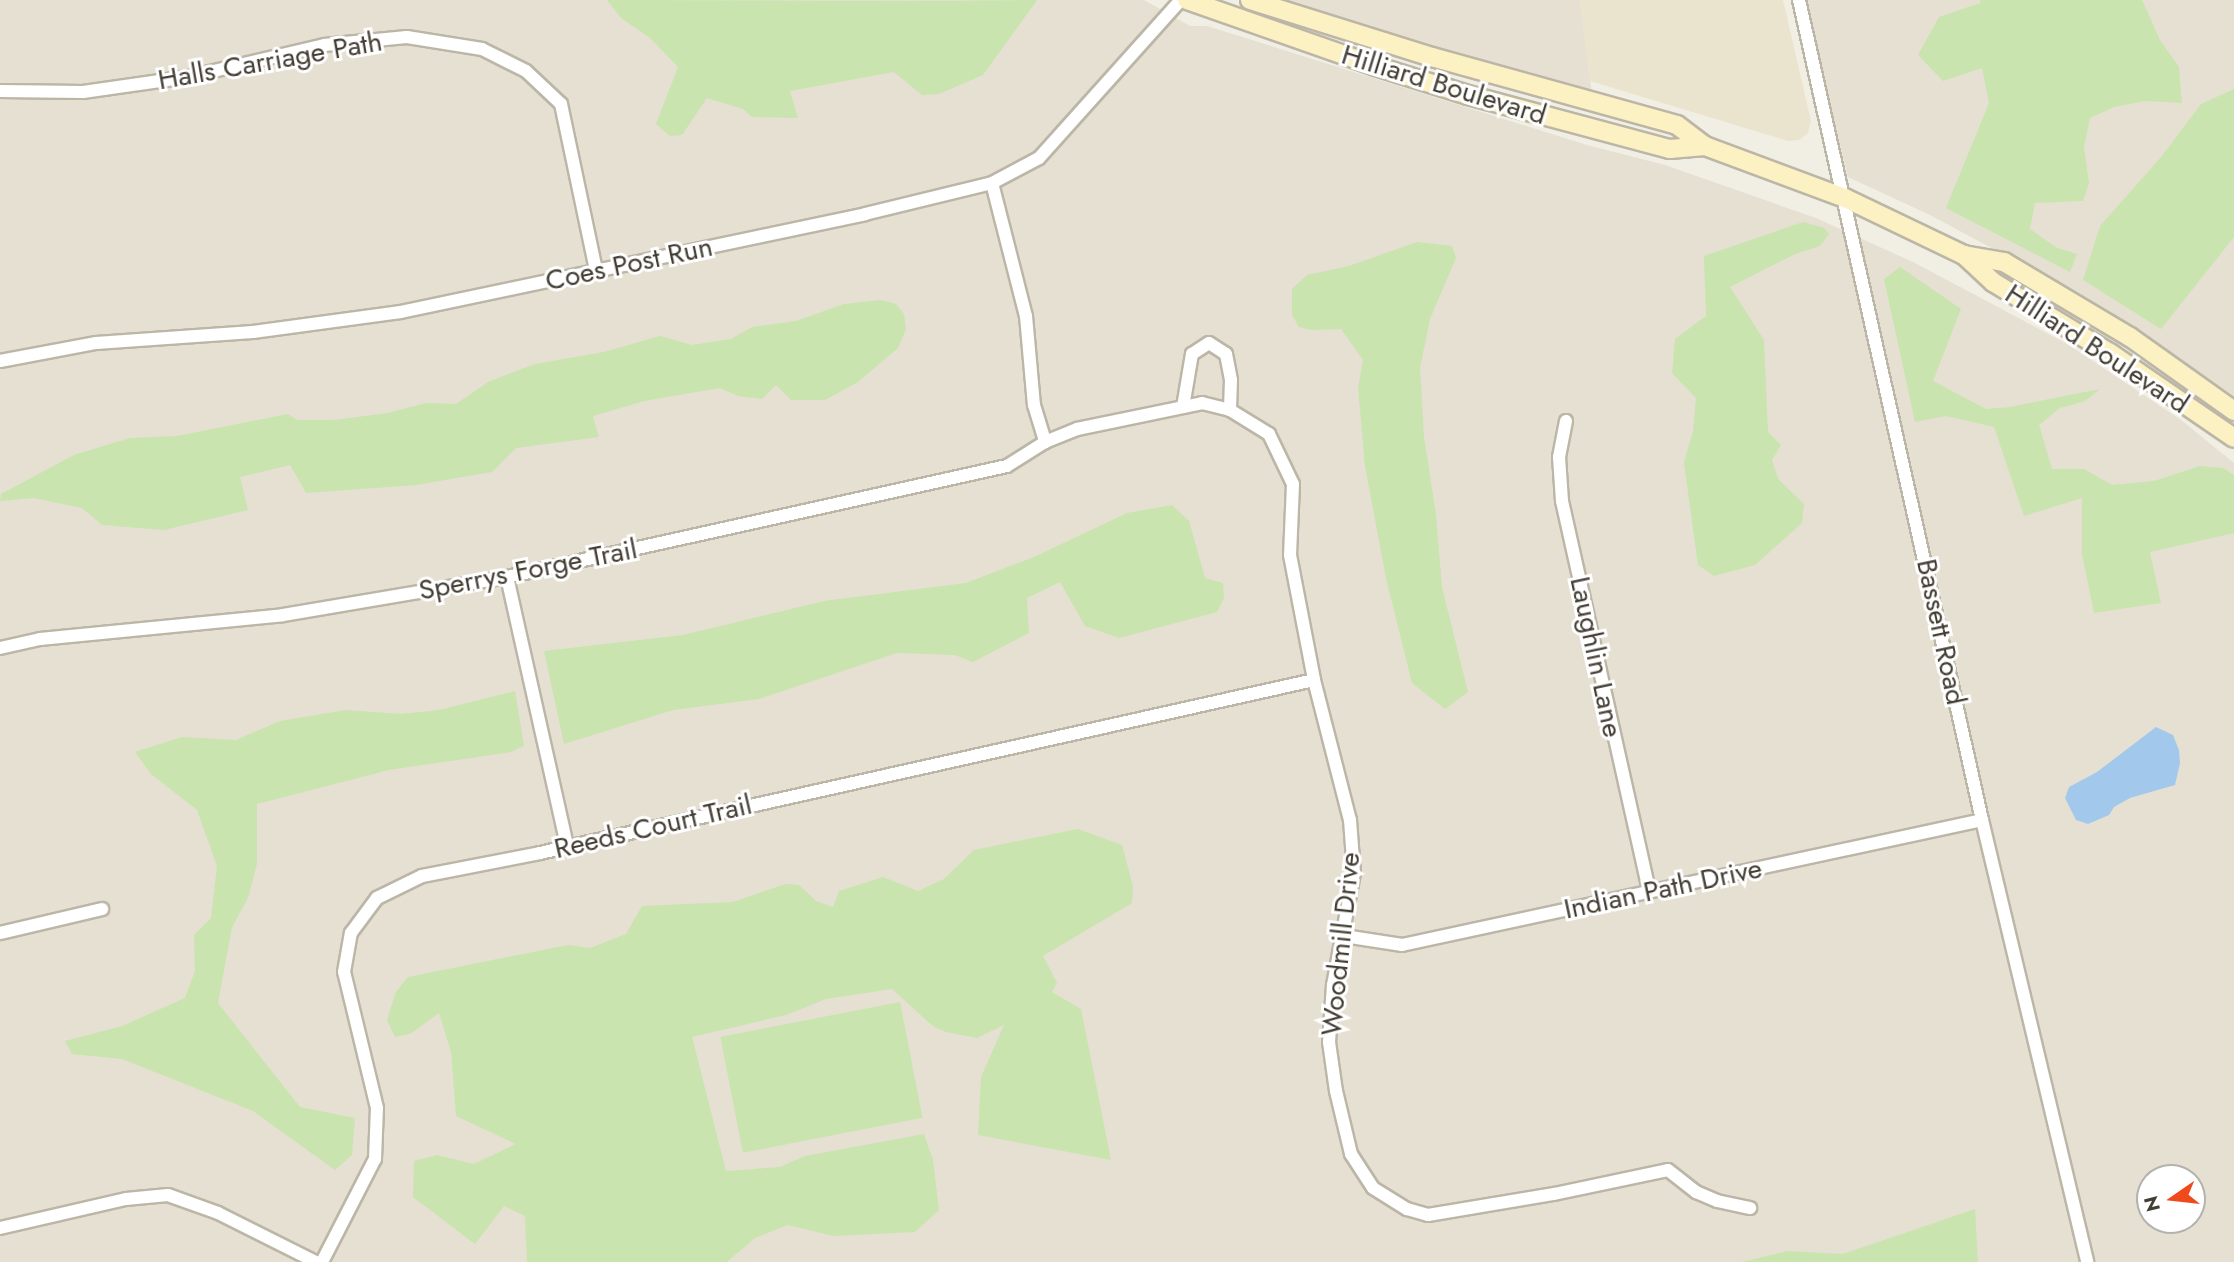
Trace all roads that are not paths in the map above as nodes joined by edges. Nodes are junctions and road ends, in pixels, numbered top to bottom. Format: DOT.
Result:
graph roads {
  1 [pos="1181,0"];
  2 [pos="1188,0"];
  3 [pos="1250,0"];
  4 [pos="1799,0"];
  5 [pos="0,91"];
  6 [pos="1705,146"];
  7 [pos="992,183"];
  8 [pos="1845,198"];
  9 [pos="1964,255"];
  10 [pos="596,270"];
  11 [pos="0,361"];
  12 [pos="1183,407"];
  13 [pos="1230,411"];
  14 [pos="2234,411"];
  15 [pos="1566,421"];
  16 [pos="2234,437"];
  17 [pos="1045,442"];
  18 [pos="507,577"];
  19 [pos="0,648"];
  20 [pos="1314,680"];
  21 [pos="1982,820"];
  22 [pos="567,846"];
  23 [pos="1648,891"];
  24 [pos="102,909"];
  25 [pos="0,933"];
  26 [pos="1344,936"];
  27 [pos="1750,1208"];
  28 [pos="0,1228"];
  29 [pos="316,1262"];
  30 [pos="322,1262"];
  31 [pos="2087,1262"];
  1 -- 7 [label="street, Coes Post Run"];
  2 -- 6 [label="main road, Hilliard Boulevard"];
  3 -- 6 [label="main road, Hilliard Boulevard"];
  4 -- 8 [label="street, Bassett Road"];
  5 -- 10 [label="street, Halls Carriage Path"];
  6 -- 8 [label="main road, Hilliard Boulevard"];
  7 -- 10 [label="street, Coes Post Run"];
  7 -- 17 [label="street"];
  8 -- 9 [label="main road, Hilliard Boulevard"];
  8 -- 21 [label="street, Bassett Road"];
  9 -- 14 [label="main road, Hilliard Boulevard"];
  9 -- 16 [label="main road, Hilliard Boulevard"];
  10 -- 11 [label="street, Coes Post Run"];
  12 -- 13 [label="street, Woodmill Drive"];
  12 -- 13 [label="street"];
  12 -- 17 [label="street, Sperrys Forge Trail"];
  13 -- 20 [label="street, Woodmill Drive"];
  15 -- 23 [label="street, Laughlin Lane"];
  17 -- 18 [label="street, Sperrys Forge Trail"];
  18 -- 19 [label="street, Sperrys Forge Trail"];
  18 -- 22 [label="street"];
  20 -- 22 [label="street, Reeds Court Trail"];
  20 -- 26 [label="street, Woodmill Drive"];
  21 -- 23 [label="street, Indian Path Drive"];
  21 -- 31 [label="street, Bassett Road"];
  22 -- 30 [label="street, Reeds Court Trail"];
  23 -- 26 [label="street, Indian Path Drive"];
  24 -- 25 [label="street"];
  26 -- 27 [label="street, Woodmill Drive"];
  28 -- 29 [label="street"];
}
